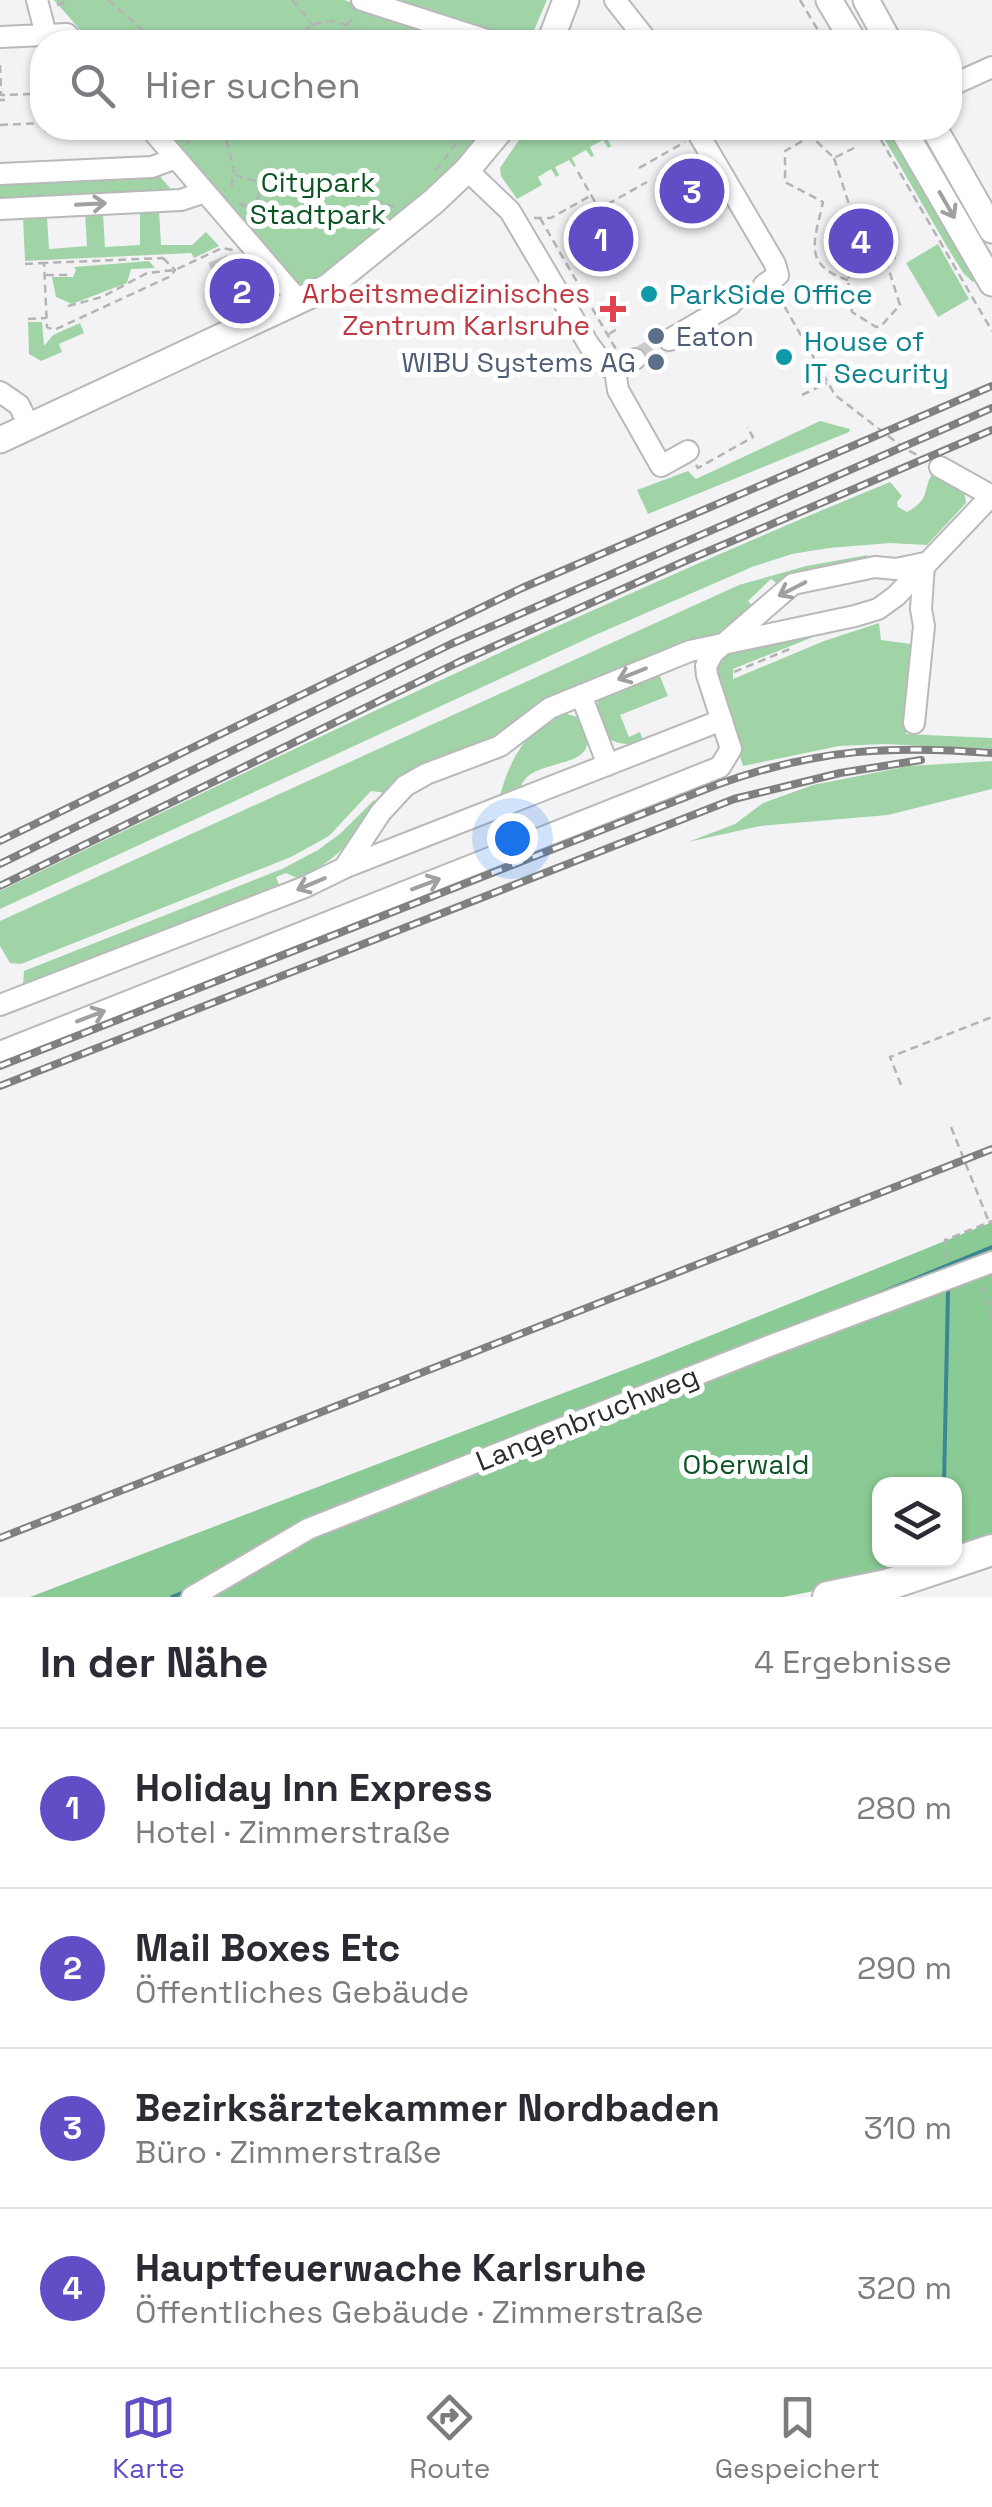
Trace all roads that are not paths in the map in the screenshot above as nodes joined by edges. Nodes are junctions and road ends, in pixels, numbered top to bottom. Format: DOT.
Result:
graph roads {
  1 [pos="37,0"];
  2 [pos="362,0"];
  3 [pos="566,0"];
  4 [pos="615,0"];
  5 [pos="829,0"];
  6 [pos="866,0"];
  7 [pos="45,30"];
  8 [pos="456,30"];
  9 [pos="555,30"];
  10 [pos="640,30"];
  11 [pos="847,30"];
  12 [pos="882,30"];
  13 [pos="30,36"];
  14 [pos="0,37"];
  15 [pos="992,67"];
  16 [pos="962,81"];
  17 [pos="160,140"];
  18 [pos="492,140"];
  19 [pos="702,140"];
  20 [pos="908,140"];
  21 [pos="941,140"];
  22 [pos="176,158"];
  23 [pos="467,170"];
  24 [pos="0,174"];
  25 [pos="205,192"];
  26 [pos="0,209"];
  27 [pos="992,230"];
  28 [pos="767,283"];
  29 [pos="980,286"];
  30 [pos="300,302"];
  31 [pos="731,304"];
  32 [pos="669,340"];
  33 [pos="0,392"];
  34 [pos="29,426"];
  35 [pos="0,440"];
  36 [pos="688,451"];
  37 [pos="940,467"];
  38 [pos="992,495"];
  39 [pos="925,564"];
  40 [pos="725,644"];
  41 [pos="581,695"];
  42 [pos="722,720"];
  43 [pos="914,724"];
  44 [pos="608,765"];
  45 [pos="344,868"];
  46 [pos="0,1005"];
  47 [pos="0,1052"];
  48 [pos="984,1265"];
  49 [pos="992,1550"];
  50 [pos="192,1597"];
  51 [pos="828,1597"];
  1 -- 7 [label="street"];
  2 -- 8 [label="street"];
  3 -- 9 [label="main road"];
  4 -- 10 [label="street"];
  5 -- 11 [label="main road"];
  6 -- 12 [label="main road"];
  13 -- 14 [label="street"];
  15 -- 16 [label="street"];
  17 -- 22 [label="street"];
  18 -- 23 [label="main road"];
  19 -- 28 [label="street"];
  20 -- 29 [label="main road, one-way"];
  21 -- 27 [label="main road"];
  22 -- 24 [label="street"];
  22 -- 25 [label="street"];
  23 -- 30 [label="main road"];
  23 -- 36 [label="street"];
  26 -- 25 [label="street, one-way"];
  25 -- 30 [label="street"];
  30 -- 34 [label="main road"];
  31 -- 32 [label="street"];
  33 -- 34 [label="street"];
  34 -- 35 [label="main road"];
  37 -- 38 [label="street"];
  38 -- 39 [label="street"];
  39 -- 40 [label="street"];
  39 -- 40 [label="street, one-way"];
  39 -- 43 [label="street"];
  40 -- 41 [label="street, one-way"];
  40 -- 42 [label="street"];
  41 -- 44 [label="street"];
  41 -- 45 [label="street"];
  42 -- 44 [label="street"];
  47 -- 42 [label="street, one-way"];
  44 -- 45 [label="street"];
  45 -- 46 [label="street, one-way"];
  48 -- 50 [label="street, Langenbruchweg"];
  49 -- 51 [label="highway"];
}
